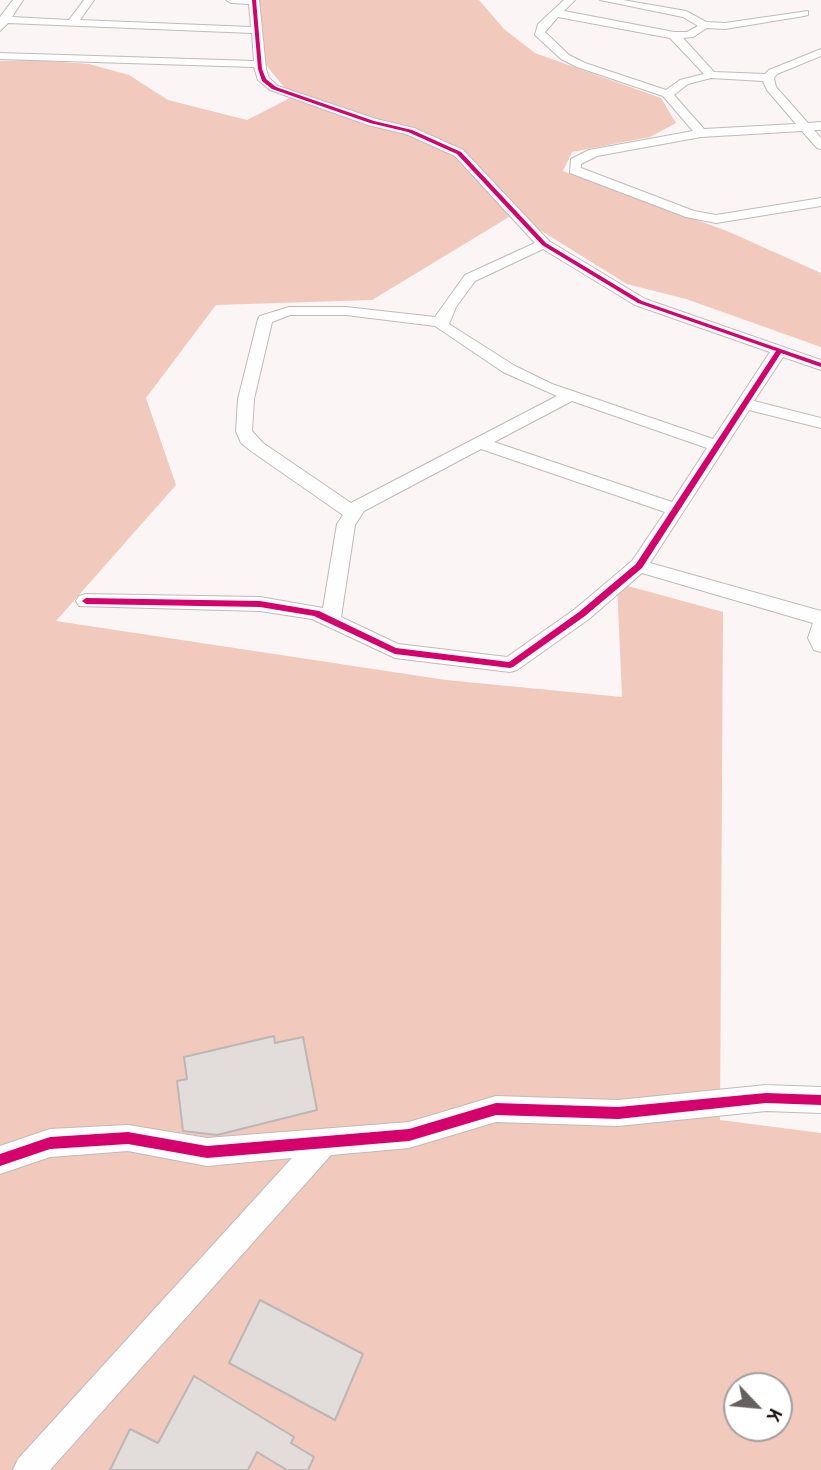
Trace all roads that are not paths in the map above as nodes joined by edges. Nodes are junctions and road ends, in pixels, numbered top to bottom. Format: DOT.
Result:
graph roads {
  1 [pos="18,0"];
  2 [pos="89,0"];
  3 [pos="231,0"];
  4 [pos="570,0"];
  5 [pos="605,0"];
  6 [pos="692,0"];
  7 [pos="800,0"];
  8 [pos="254,1"];
  9 [pos="556,13"];
  10 [pos="686,14"];
  11 [pos="2,22"];
  12 [pos="72,23"];
  13 [pos="704,24"];
  14 [pos="255,30"];
  15 [pos="674,36"];
  16 [pos="821,51"];
  17 [pos="0,56"];
  18 [pos="259,64"];
  19 [pos="711,75"];
  20 [pos="768,78"];
  21 [pos="667,94"];
  22 [pos="821,126"];
  23 [pos="806,127"];
  24 [pos="701,132"];
  25 [pos="821,145"];
  26 [pos="821,202"];
  27 [pos="544,244"];
  28 [pos="440,321"];
  29 [pos="779,351"];
  30 [pos="821,365"];
  31 [pos="571,395"];
  32 [pos="745,404"];
  33 [pos="821,423"];
  34 [pos="480,443"];
  35 [pos="718,446"];
  36 [pos="676,510"];
  37 [pos="353,513"];
  38 [pos="639,566"];
  39 [pos="86,601"];
  40 [pos="821,618"];
  41 [pos="331,620"];
  42 [pos="821,626"];
  43 [pos="821,645"];
  44 [pos="821,1100"];
  45 [pos="326,1142"];
  46 [pos="0,1160"];
  47 [pos="29,1470"];
  1 -- 11 [label="street"];
  2 -- 12 [label="street"];
  3 -- 8 [label="street"];
  4 -- 9 [label="street"];
  5 -- 10 [label="street"];
  6 -- 10 [label="street"];
  7 -- 13 [label="street"];
  8 -- 14 [label="street"];
  9 -- 15 [label="street"];
  9 -- 21 [label="street"];
  10 -- 13 [label="street"];
  11 -- 12 [label="street"];
  12 -- 14 [label="street"];
  13 -- 15 [label="street"];
  14 -- 18 [label="street"];
  15 -- 19 [label="street"];
  16 -- 20 [label="street"];
  17 -- 18 [label="street"];
  18 -- 27 [label="street"];
  19 -- 20 [label="street"];
  19 -- 21 [label="street"];
  20 -- 23 [label="street"];
  21 -- 24 [label="street"];
  22 -- 23 [label="street"];
  23 -- 24 [label="street"];
  23 -- 25 [label="street"];
  24 -- 26 [label="street"];
  27 -- 28 [label="street"];
  27 -- 29 [label="street"];
  28 -- 31 [label="street"];
  28 -- 37 [label="street"];
  29 -- 30 [label="street"];
  29 -- 32 [label="street"];
  31 -- 34 [label="street"];
  31 -- 35 [label="street"];
  32 -- 33 [label="street"];
  32 -- 35 [label="street"];
  34 -- 36 [label="street"];
  34 -- 37 [label="street"];
  35 -- 36 [label="street"];
  36 -- 38 [label="street"];
  37 -- 41 [label="street"];
  38 -- 40 [label="street"];
  38 -- 41 [label="street"];
  39 -- 41 [label="street"];
  42 -- 43 [label="street"];
  44 -- 45 [label="street"];
  45 -- 46 [label="street"];
  45 -- 47 [label="street"];
}
